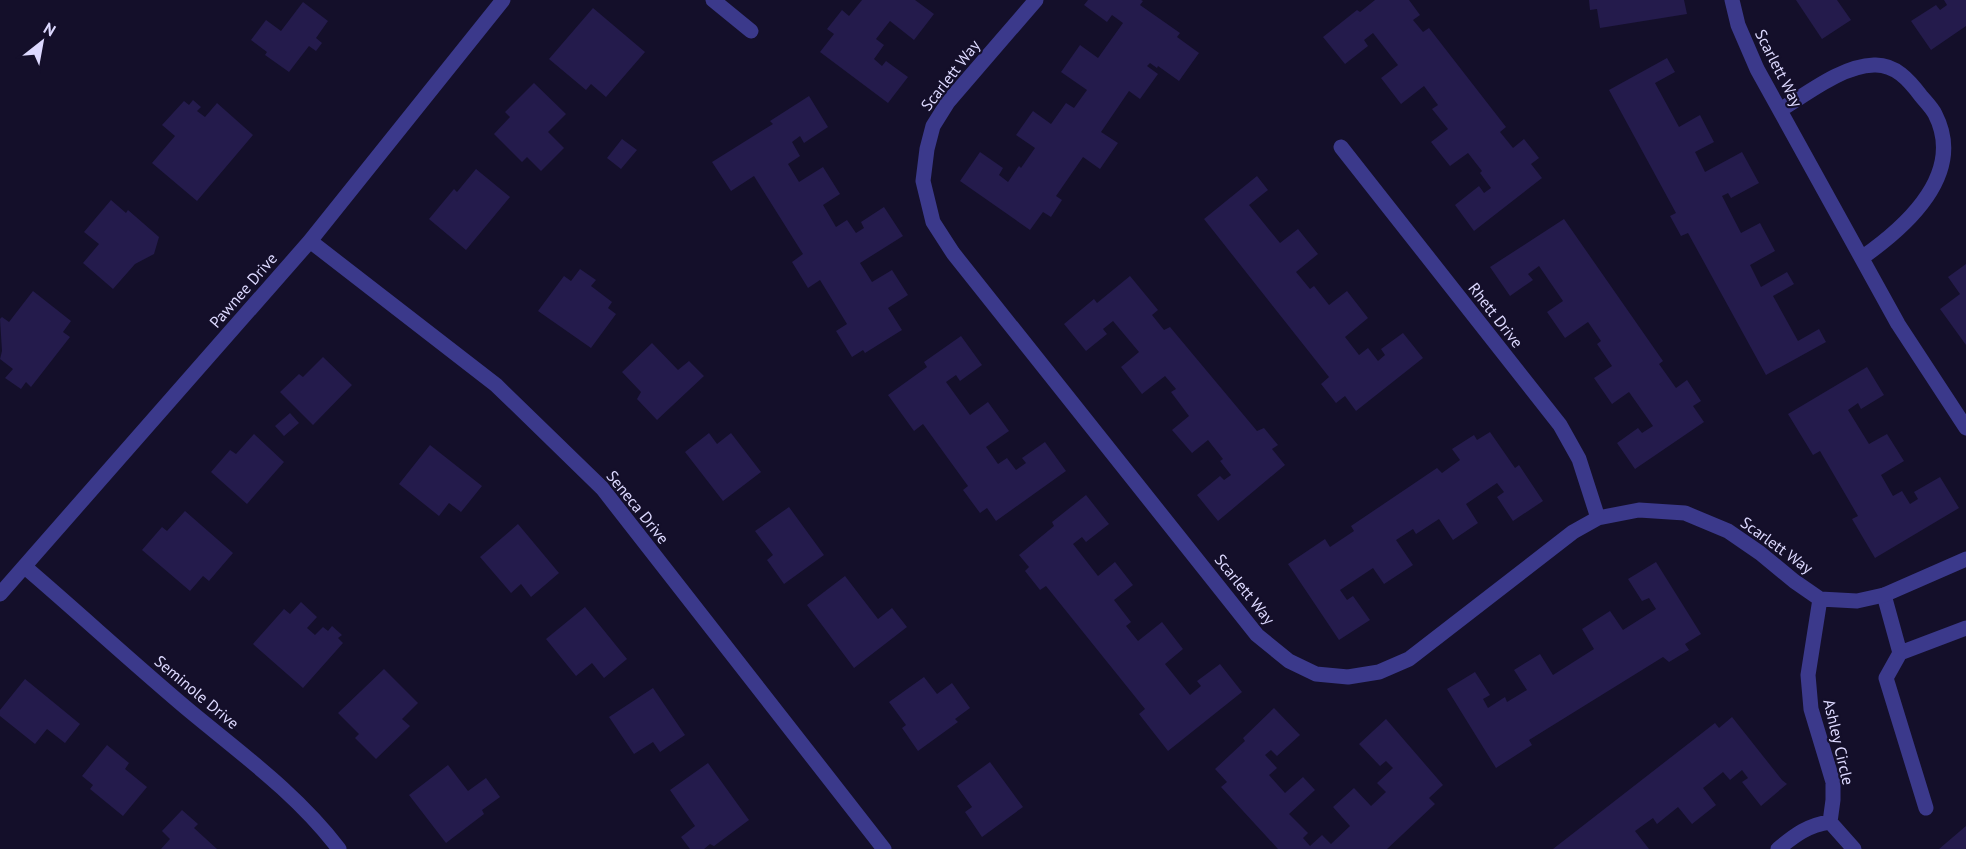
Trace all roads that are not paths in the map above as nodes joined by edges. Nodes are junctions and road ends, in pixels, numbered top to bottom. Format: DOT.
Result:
graph roads {
  1 [pos="503,0"];
  2 [pos="713,0"];
  3 [pos="1036,0"];
  4 [pos="1732,0"];
  5 [pos="751,31"];
  6 [pos="1780,110"];
  7 [pos="1341,147"];
  8 [pos="310,241"];
  9 [pos="1863,257"];
  10 [pos="1966,428"];
  11 [pos="1598,518"];
  12 [pos="1966,559"];
  13 [pos="25,567"];
  14 [pos="0,594"];
  15 [pos="1884,595"];
  16 [pos="1820,598"];
  17 [pos="1966,628"];
  18 [pos="1900,653"];
  19 [pos="1926,808"];
  20 [pos="1830,822"];
  21 [pos="339,849"];
  22 [pos="884,849"];
  23 [pos="1778,849"];
  24 [pos="1854,849"];
  1 -- 8 [label="street, Pawnee Drive"];
  2 -- 5 [label="street"];
  3 -- 11 [label="street, Scarlett Way"];
  4 -- 6 [label="street, Scarlett Way"];
  6 -- 9 [label="street, Scarlett Way"];
  6 -- 9 [label="street"];
  7 -- 11 [label="street, Rhett Drive"];
  8 -- 13 [label="street, Pawnee Drive"];
  8 -- 22 [label="street, Seneca Drive"];
  9 -- 10 [label="street, Scarlett Way"];
  11 -- 16 [label="street, Scarlett Way"];
  12 -- 15 [label="street, Scarlett Way"];
  13 -- 14 [label="street, Pawnee Drive"];
  13 -- 21 [label="street, Seminole Drive"];
  15 -- 16 [label="street, Scarlett Way"];
  15 -- 18 [label="street"];
  16 -- 20 [label="street, Ashley Circle"];
  17 -- 18 [label="street"];
  18 -- 19 [label="street"];
  20 -- 23 [label="street"];
  20 -- 24 [label="street"];
}
